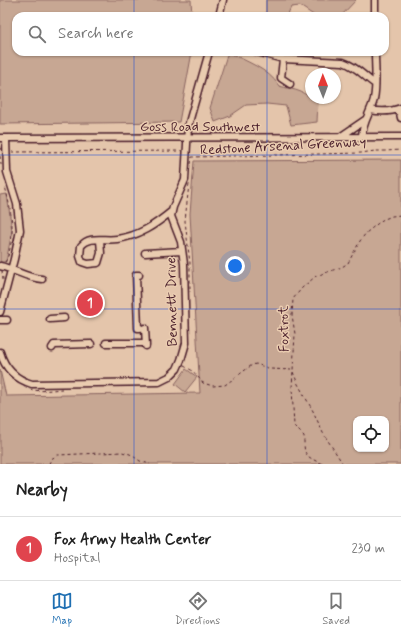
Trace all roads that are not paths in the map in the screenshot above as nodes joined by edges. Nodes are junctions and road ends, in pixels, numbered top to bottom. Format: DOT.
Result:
graph roads {
  1 [pos="223,0"];
  2 [pos="375,1"];
  3 [pos="382,2"];
  4 [pos="220,12"];
  5 [pos="375,12"];
  6 [pos="208,56"];
  7 [pos="274,56"];
  8 [pos="375,56"];
  9 [pos="283,59"];
  10 [pos="290,84"];
  11 [pos="375,84"];
  12 [pos="398,109"];
  13 [pos="370,110"];
  14 [pos="401,118"];
  15 [pos="365,120"];
  16 [pos="188,137"];
  17 [pos="362,137"];
  18 [pos="401,137"];
  19 [pos="3,138"];
  20 [pos="340,138"];
  21 [pos="172,212"];
  22 [pos="100,240"];
  23 [pos="182,251"];
  24 [pos="101,253"];
  25 [pos="145,253"];
  26 [pos="109,254"];
  27 [pos="2,266"];
  28 [pos="12,269"];
  29 [pos="177,274"];
  30 [pos="184,274"];
  31 [pos="139,275"];
  32 [pos="42,279"];
  33 [pos="177,287"];
  34 [pos="185,287"];
  35 [pos="178,300"];
  36 [pos="185,300"];
  37 [pos="0,312"];
  38 [pos="186,313"];
  39 [pos="178,314"];
  40 [pos="64,318"];
  41 [pos="50,319"];
  42 [pos="0,320"];
  43 [pos="7,320"];
  44 [pos="186,326"];
  45 [pos="178,327"];
  46 [pos="119,343"];
  47 [pos="65,344"];
  48 [pos="78,344"];
  49 [pos="91,344"];
  50 [pos="106,344"];
  51 [pos="52,348"];
  52 [pos="120,350"];
  53 [pos="66,351"];
  54 [pos="78,351"];
  55 [pos="0,352"];
  56 [pos="147,374"];
  57 [pos="120,375"];
  58 [pos="134,375"];
  59 [pos="66,376"];
  60 [pos="79,376"];
  61 [pos="52,377"];
  62 [pos="134,382"];
  63 [pos="147,382"];
  64 [pos="120,383"];
  65 [pos="52,384"];
  66 [pos="79,384"];
  67 [pos="66,386"];
  1 -- 4 [label="street"];
  2 -- 3 [label="street"];
  2 -- 5 [label="street"];
  6 -- 16 [label="street"];
  7 -- 9 [label="street"];
  8 -- 11 [label="street"];
  9 -- 10 [label="street"];
  9 -- 11 [label="street"];
  11 -- 13 [label="street"];
  12 -- 13 [label="street"];
  12 -- 14 [label="street"];
  13 -- 15 [label="street"];
  15 -- 17 [label="street"];
  15 -- 20 [label="street"];
  16 -- 19 [label="street, Goss Road Southwest"];
  16 -- 20 [label="street, Goss Road Southwest"];
  16 -- 21 [label="street"];
  17 -- 18 [label="street, Goss Road Southwest"];
  17 -- 20 [label="street, Goss Road Southwest"];
  19 -- 28 [label="street"];
  21 -- 22 [label="street"];
  21 -- 23 [label="street, Bennett Drive"];
  22 -- 24 [label="street"];
  22 -- 24 [label="street"];
  23 -- 25 [label="street"];
  23 -- 30 [label="street, Bennett Drive"];
  24 -- 26 [label="street"];
  27 -- 28 [label="street"];
  28 -- 32 [label="street"];
  28 -- 37 [label="street"];
  29 -- 30 [label="street"];
  30 -- 34 [label="street, Bennett Drive"];
  31 -- 46 [label="street"];
  33 -- 34 [label="street"];
  34 -- 36 [label="street, Bennett Drive"];
  35 -- 36 [label="street"];
  36 -- 38 [label="street, Bennett Drive"];
  38 -- 39 [label="street"];
  38 -- 44 [label="street, Bennett Drive"];
  40 -- 41 [label="street"];
  42 -- 43 [label="street"];
  44 -- 45 [label="street"];
  44 -- 63 [label="street, Bennett Drive"];
  46 -- 50 [label="street"];
  46 -- 52 [label="street"];
  47 -- 48 [label="street"];
  47 -- 51 [label="street"];
  47 -- 53 [label="street"];
  48 -- 49 [label="street"];
  48 -- 54 [label="street"];
  55 -- 65 [label="street, Bennett Drive"];
  56 -- 63 [label="street"];
  57 -- 64 [label="street"];
  58 -- 62 [label="street"];
  59 -- 67 [label="street"];
  60 -- 66 [label="street"];
  61 -- 65 [label="street"];
  62 -- 63 [label="street, Bennett Drive"];
  62 -- 64 [label="street, Bennett Drive"];
  64 -- 66 [label="street, Bennett Drive"];
  65 -- 67 [label="street, Bennett Drive"];
  66 -- 67 [label="street, Bennett Drive"];
}
